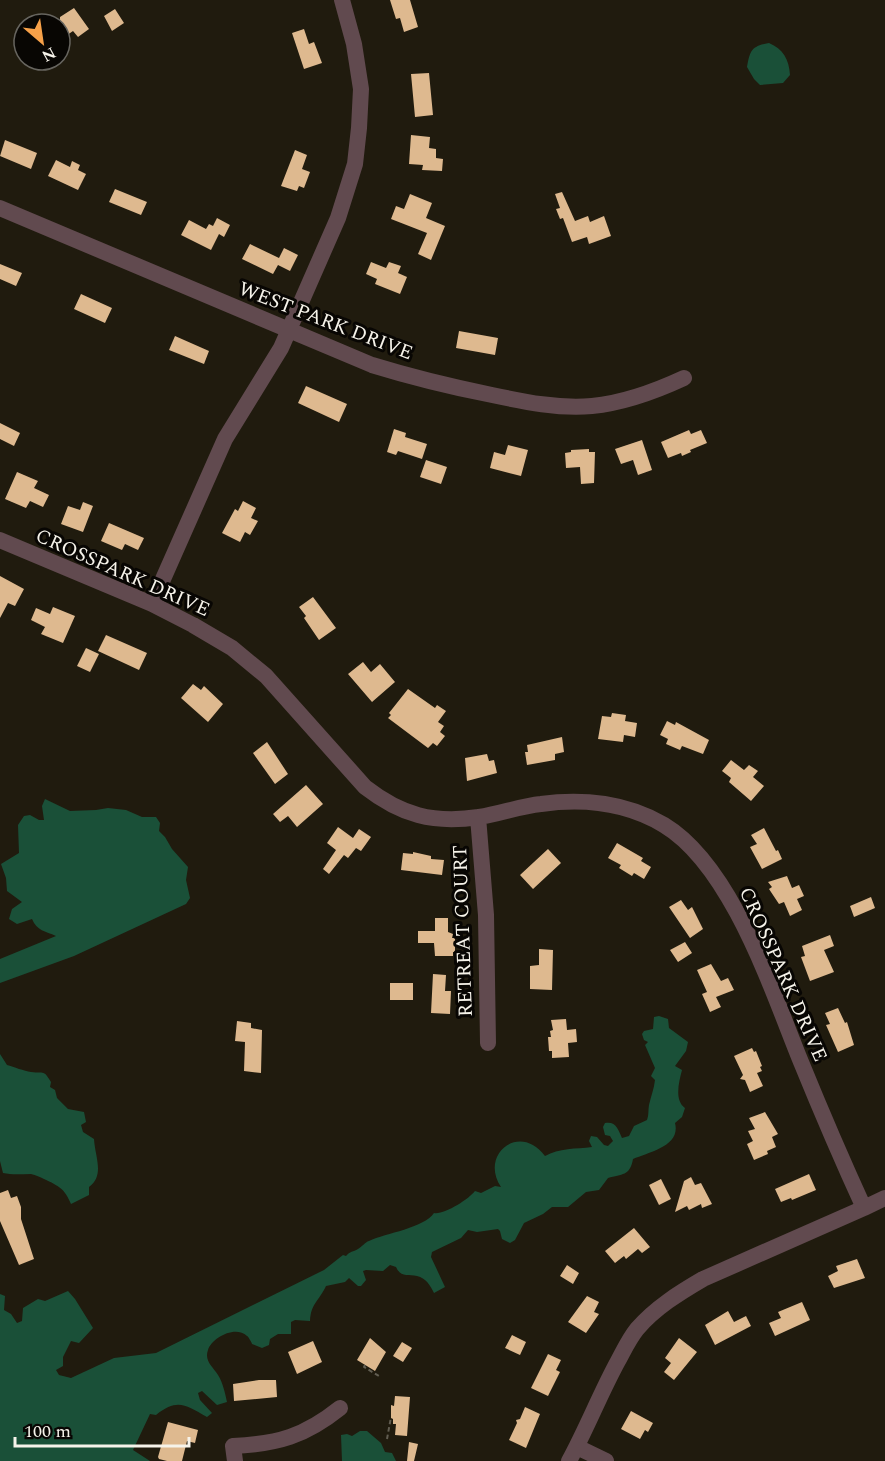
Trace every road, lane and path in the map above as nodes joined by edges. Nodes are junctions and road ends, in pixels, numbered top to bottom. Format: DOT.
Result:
graph roads {
  1 [pos="342,0"];
  2 [pos="0,208"];
  3 [pos="289,331"];
  4 [pos="684,378"];
  5 [pos="0,540"];
  6 [pos="152,604"];
  7 [pos="478,818"];
  8 [pos="488,1043"];
  9 [pos="885,1198"];
  10 [pos="864,1208"];
  11 [pos="365,1365"];
  12 [pos="379,1376"];
  13 [pos="340,1408"];
  14 [pos="391,1417"];
  15 [pos="387,1439"];
  16 [pos="234,1454"];
  17 [pos="573,1454"];
  18 [pos="606,1461"];
  1 -- 3 [label="street"];
  2 -- 3 [label="street, WEST PARK DRIVE"];
  3 -- 4 [label="street, WEST PARK DRIVE"];
  3 -- 6 [label="street"];
  5 -- 6 [label="street, CROSSPARK DRIVE"];
  6 -- 7 [label="street, CROSSPARK DRIVE"];
  7 -- 8 [label="street, RETREAT COURT"];
  7 -- 10 [label="street, CROSSPARK DRIVE"];
  9 -- 10 [label="street"];
  10 -- 17 [label="street"];
  11 -- 12 [label="path"];
  13 -- 16 [label="street"];
  14 -- 15 [label="path"];
  17 -- 18 [label="street"];
}
